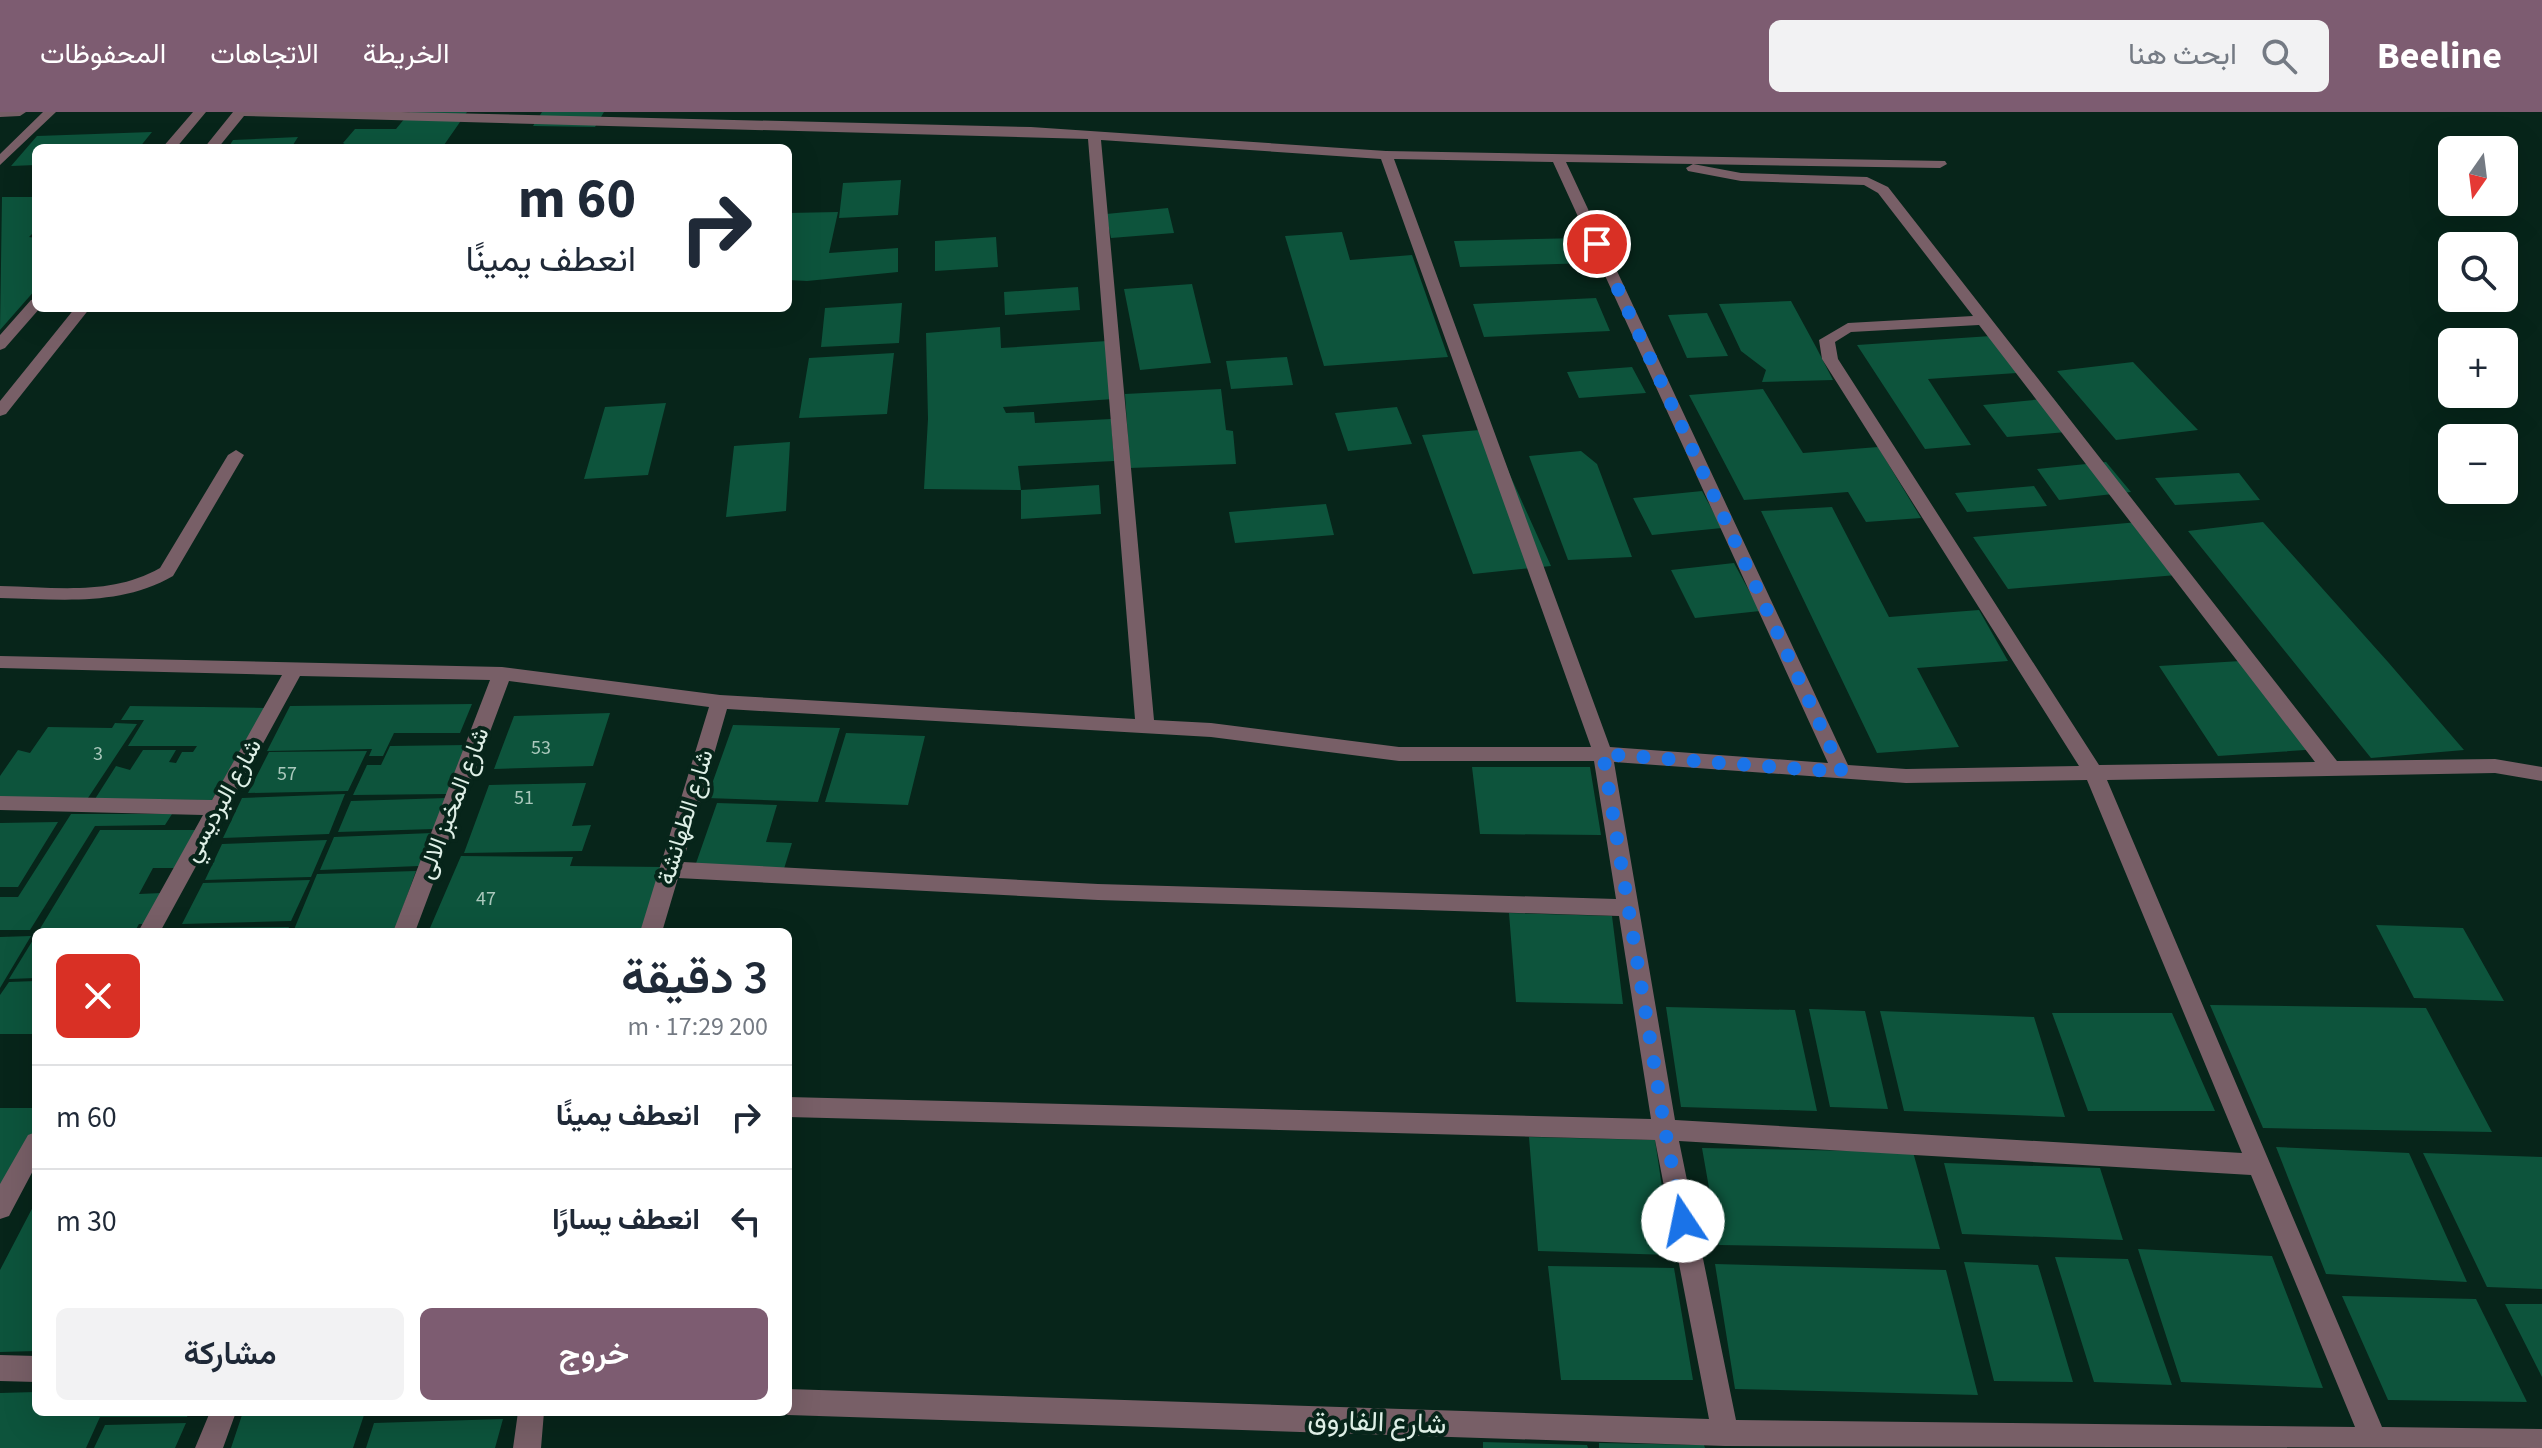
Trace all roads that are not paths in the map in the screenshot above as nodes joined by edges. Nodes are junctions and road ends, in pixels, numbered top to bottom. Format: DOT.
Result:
graph roads {
  1 [pos="20,112"];
  2 [pos="50,112"];
  3 [pos="200,112"];
  4 [pos="240,112"];
  5 [pos="0,113"];
  6 [pos="687,117"];
  7 [pos="1094,136"];
  8 [pos="172,144"];
  9 [pos="214,144"];
  10 [pos="1386,155"];
  11 [pos="1557,157"];
  12 [pos="1678,159"];
  13 [pos="0,161"];
  14 [pos="1940,164"];
  15 [pos="32,308"];
  16 [pos="79,312"];
  17 [pos="1984,320"];
  18 [pos="0,345"];
  19 [pos="7,394"];
  20 [pos="0,411"];
  21 [pos="236,455"];
  22 [pos="0,592"];
  23 [pos="0,662"];
  24 [pos="295,668"];
  25 [pos="502,674"];
  26 [pos="720,702"];
  27 [pos="1145,727"];
  28 [pos="1603,754"];
  29 [pos="2333,771"];
  30 [pos="1842,772"];
  31 [pos="2542,774"];
  32 [pos="2095,775"];
  33 [pos="0,803"];
  34 [pos="216,808"];
  35 [pos="668,869"];
  36 [pos="1629,908"];
  37 [pos="151,928"];
  38 [pos="406,928"];
  39 [pos="652,928"];
  40 [pos="792,1107"];
  41 [pos="1665,1130"];
  42 [pos="32,1149"];
  43 [pos="2259,1165"];
  44 [pos="0,1208"];
  45 [pos="0,1368"];
  46 [pos="32,1369"];
  47 [pos="792,1402"];
  48 [pos="221,1416"];
  49 [pos="531,1416"];
  50 [pos="1725,1433"];
  51 [pos="2374,1440"];
  52 [pos="2542,1442"];
  53 [pos="209,1448"];
  54 [pos="527,1448"];
  1 -- 5 [label="street"];
  2 -- 13 [label="street"];
  3 -- 8 [label="street"];
  4 -- 6 [label="street"];
  4 -- 9 [label="street"];
  6 -- 7 [label="street"];
  7 -- 10 [label="street"];
  7 -- 27 [label="street"];
  10 -- 11 [label="street"];
  10 -- 28 [label="street"];
  11 -- 12 [label="street"];
  11 -- 30 [label="street"];
  12 -- 14 [label="street"];
  12 -- 17 [label="street"];
  15 -- 18 [label="street"];
  16 -- 19 [label="street"];
  17 -- 29 [label="street"];
  17 -- 32 [label="street"];
  19 -- 20 [label="street"];
  21 -- 22 [label="street"];
  23 -- 24 [label="street"];
  24 -- 25 [label="street"];
  24 -- 34 [label="street, شارع البرديسي"];
  25 -- 26 [label="street"];
  25 -- 38 [label="street, شارع المخبز الالى"];
  26 -- 27 [label="street"];
  26 -- 35 [label="street, شارع الطهانشة"];
  27 -- 28 [label="street"];
  28 -- 30 [label="street"];
  28 -- 36 [label="street"];
  29 -- 31 [label="street"];
  29 -- 32 [label="street"];
  30 -- 32 [label="street"];
  32 -- 43 [label="street"];
  33 -- 34 [label="street"];
  34 -- 37 [label="street, شارع البرديسي"];
  35 -- 36 [label="street"];
  35 -- 39 [label="street, شارع الطهانشة"];
  36 -- 41 [label="street"];
  40 -- 41 [label="street"];
  41 -- 43 [label="street"];
  41 -- 50 [label="street"];
  42 -- 44 [label="street"];
  43 -- 51 [label="street"];
  45 -- 46 [label="street"];
  47 -- 50 [label="street, شارع الفاروق"];
  48 -- 53 [label="street"];
  49 -- 54 [label="street"];
  50 -- 51 [label="street, شارع الفاروق"];
  51 -- 52 [label="street, شارع الفاروق"];
}
